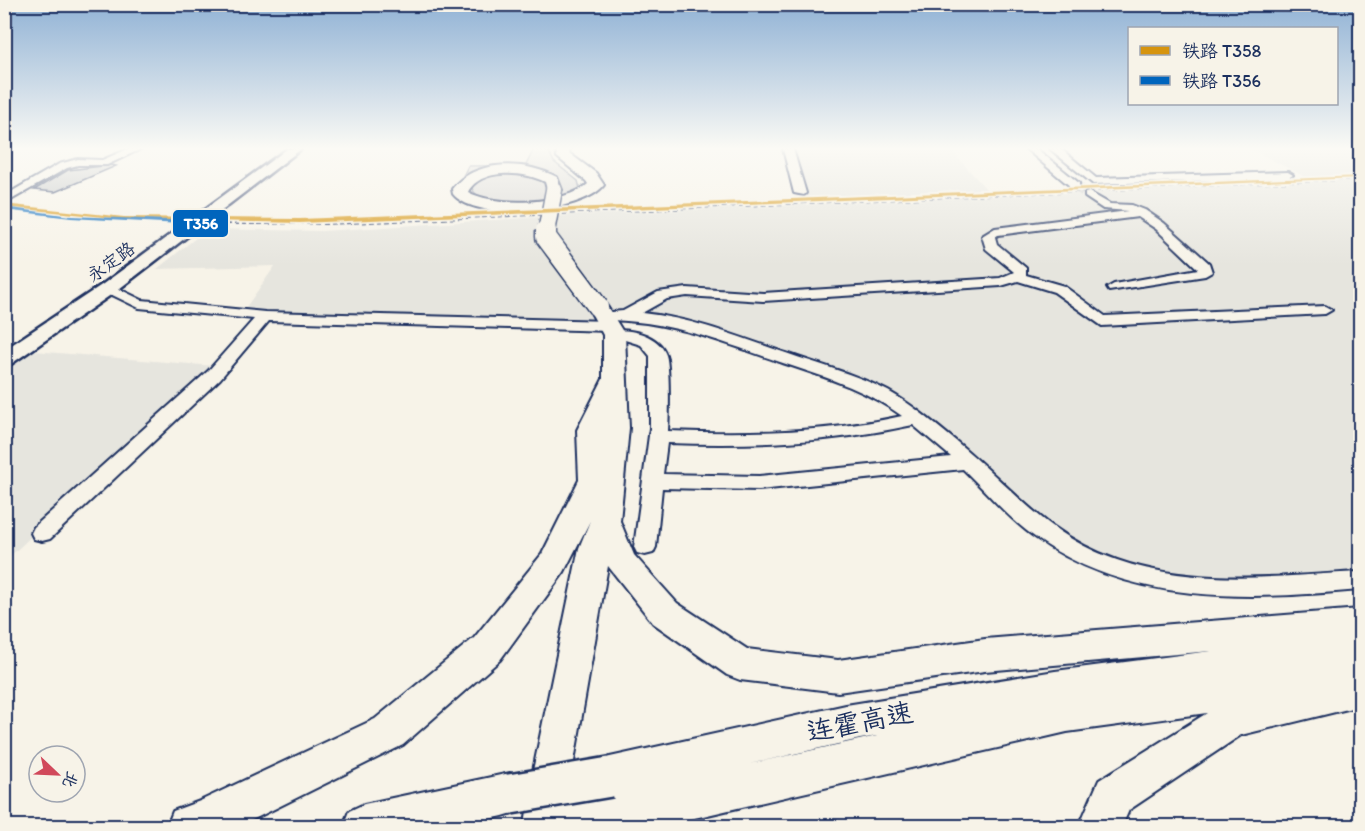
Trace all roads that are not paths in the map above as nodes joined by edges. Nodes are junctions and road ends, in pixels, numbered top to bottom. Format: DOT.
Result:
graph roads {
  1 [pos="27,188"];
  2 [pos="243,188"];
  3 [pos="463,188"];
  4 [pos="554,188"];
  5 [pos="594,188"];
  6 [pos="799,188"];
  7 [pos="800,193"];
  8 [pos="1089,195"];
  9 [pos="5,201"];
  10 [pos="551,203"];
  11 [pos="551,203"];
  12 [pos="551,203"];
  13 [pos="551,203"];
  14 [pos="1141,213"];
  15 [pos="1018,277"];
  16 [pos="109,288"];
  17 [pos="1114,288"];
  18 [pos="1325,310"];
  19 [pos="629,314"];
  20 [pos="265,316"];
  21 [pos="607,321"];
  22 [pos="4,360"];
  23 [pos="915,419"];
  24 [pos="603,429"];
  25 [pos="658,437"];
  26 [pos="967,462"];
  27 [pos="593,480"];
  28 [pos="653,481"];
  29 [pos="42,533"];
  30 [pos="600,535"];
  31 [pos="645,547"];
  32 [pos="1360,581"];
  33 [pos="1360,623"];
  34 [pos="1360,646"];
  35 [pos="1360,671"];
  36 [pos="1360,689"];
  37 [pos="591,823"];
  38 [pos="188,826"];
  39 [pos="364,826"];
  40 [pos="546,826"];
  41 [pos="1100,826"];
  1 -- 9 [label="street"];
  2 -- 16 [label="main road, 永定路"];
  3 -- 11 [label="highway, bridge"];
  4 -- 12 [label="highway, bridge"];
  5 -- 10 [label="highway, bridge"];
  6 -- 7 [label="street"];
  8 -- 14 [label="street"];
  13 -- 21 [label="highway, bridge"];
  14 -- 15 [label="street"];
  14 -- 17 [label="street"];
  15 -- 18 [label="street"];
  15 -- 19 [label="street"];
  16 -- 20 [label="street"];
  16 -- 22 [label="main road, 永定路"];
  19 -- 21 [label="street"];
  19 -- 23 [label="street"];
  20 -- 21 [label="street"];
  20 -- 29 [label="street"];
  21 -- 24 [label="highway"];
  21 -- 25 [label="street"];
  23 -- 25 [label="street"];
  23 -- 26 [label="street"];
  24 -- 27 [label="highway"];
  24 -- 30 [label="highway"];
  25 -- 28 [label="street"];
  26 -- 28 [label="street"];
  26 -- 32 [label="street"];
  27 -- 30 [label="highway"];
  27 -- 38 [label="highway"];
  28 -- 31 [label="street"];
  30 -- 33 [label="highway"];
  30 -- 40 [label="highway"];
  34 -- 39 [label="highway, 连霍高速, bridge"];
  35 -- 37 [label="highway, 连霍高速"];
  36 -- 41 [label="highway"];
}
